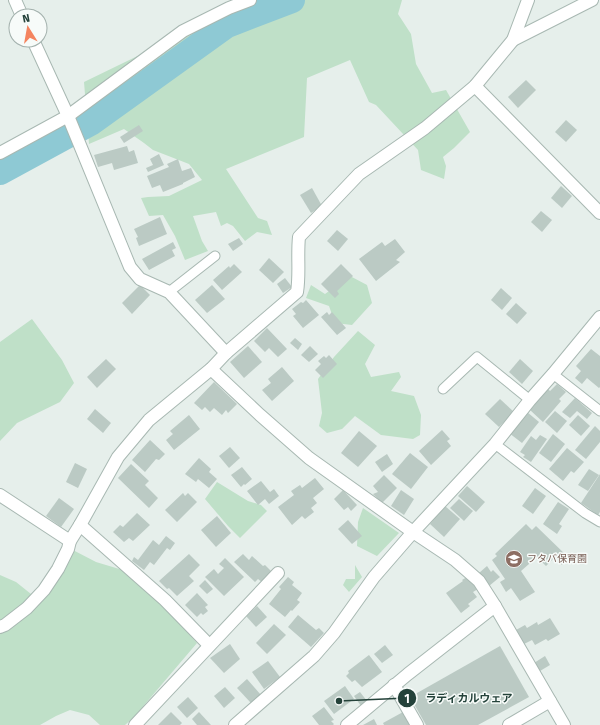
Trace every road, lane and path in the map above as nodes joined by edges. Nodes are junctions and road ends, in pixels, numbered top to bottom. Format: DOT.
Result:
graph roads {
  1 [pos="250,0"];
  2 [pos="528,0"];
  3 [pos="592,0"];
  4 [pos="227,4"];
  5 [pos="513,40"];
  6 [pos="37,48"];
  7 [pos="475,86"];
  8 [pos="68,116"];
  9 [pos="0,153"];
  10 [pos="600,212"];
  11 [pos="215,256"];
  12 [pos="169,292"];
  13 [pos="600,317"];
  14 [pos="226,353"];
  15 [pos="211,369"];
  16 [pos="554,374"];
  17 [pos="443,389"];
  18 [pos="530,400"];
  19 [pos="600,411"];
  20 [pos="495,444"];
  21 [pos="0,495"];
  22 [pos="600,522"];
  23 [pos="80,525"];
  24 [pos="413,532"];
  25 [pos="70,541"];
  26 [pos="278,572"];
  27 [pos="495,606"];
  28 [pos="0,627"];
  29 [pos="209,645"];
  30 [pos="394,685"];
  31 [pos="550,701"];
  32 [pos="135,725"];
  33 [pos="235,725"];
  34 [pos="347,725"];
  35 [pos="417,725"];
  36 [pos="509,725"];
  37 [pos="564,725"];
  1 -- 4 [label="street"];
  2 -- 5 [label="street"];
  3 -- 5 [label="street"];
  4 -- 8 [label="street"];
  5 -- 7 [label="street"];
  6 -- 8 [label="street"];
  7 -- 10 [label="street"];
  7 -- 14 [label="street"];
  8 -- 9 [label="street"];
  8 -- 12 [label="street"];
  11 -- 12 [label="lane"];
  12 -- 14 [label="street"];
  13 -- 16 [label="street"];
  14 -- 15 [label="street"];
  15 -- 23 [label="street"];
  15 -- 24 [label="street"];
  16 -- 18 [label="street"];
  16 -- 19 [label="lane"];
  17 -- 18 [label="lane"];
  18 -- 20 [label="street"];
  20 -- 22 [label="lane"];
  20 -- 24 [label="street"];
  21 -- 25 [label="street"];
  23 -- 25 [label="street"];
  23 -- 29 [label="street"];
  24 -- 27 [label="street"];
  24 -- 33 [label="street"];
  25 -- 28 [label="street"];
  26 -- 29 [label="street"];
  27 -- 30 [label="street"];
  27 -- 31 [label="street"];
  29 -- 32 [label="street"];
  30 -- 34 [label="street"];
  30 -- 35 [label="street"];
  31 -- 36 [label="street"];
  31 -- 37 [label="street"];
}
